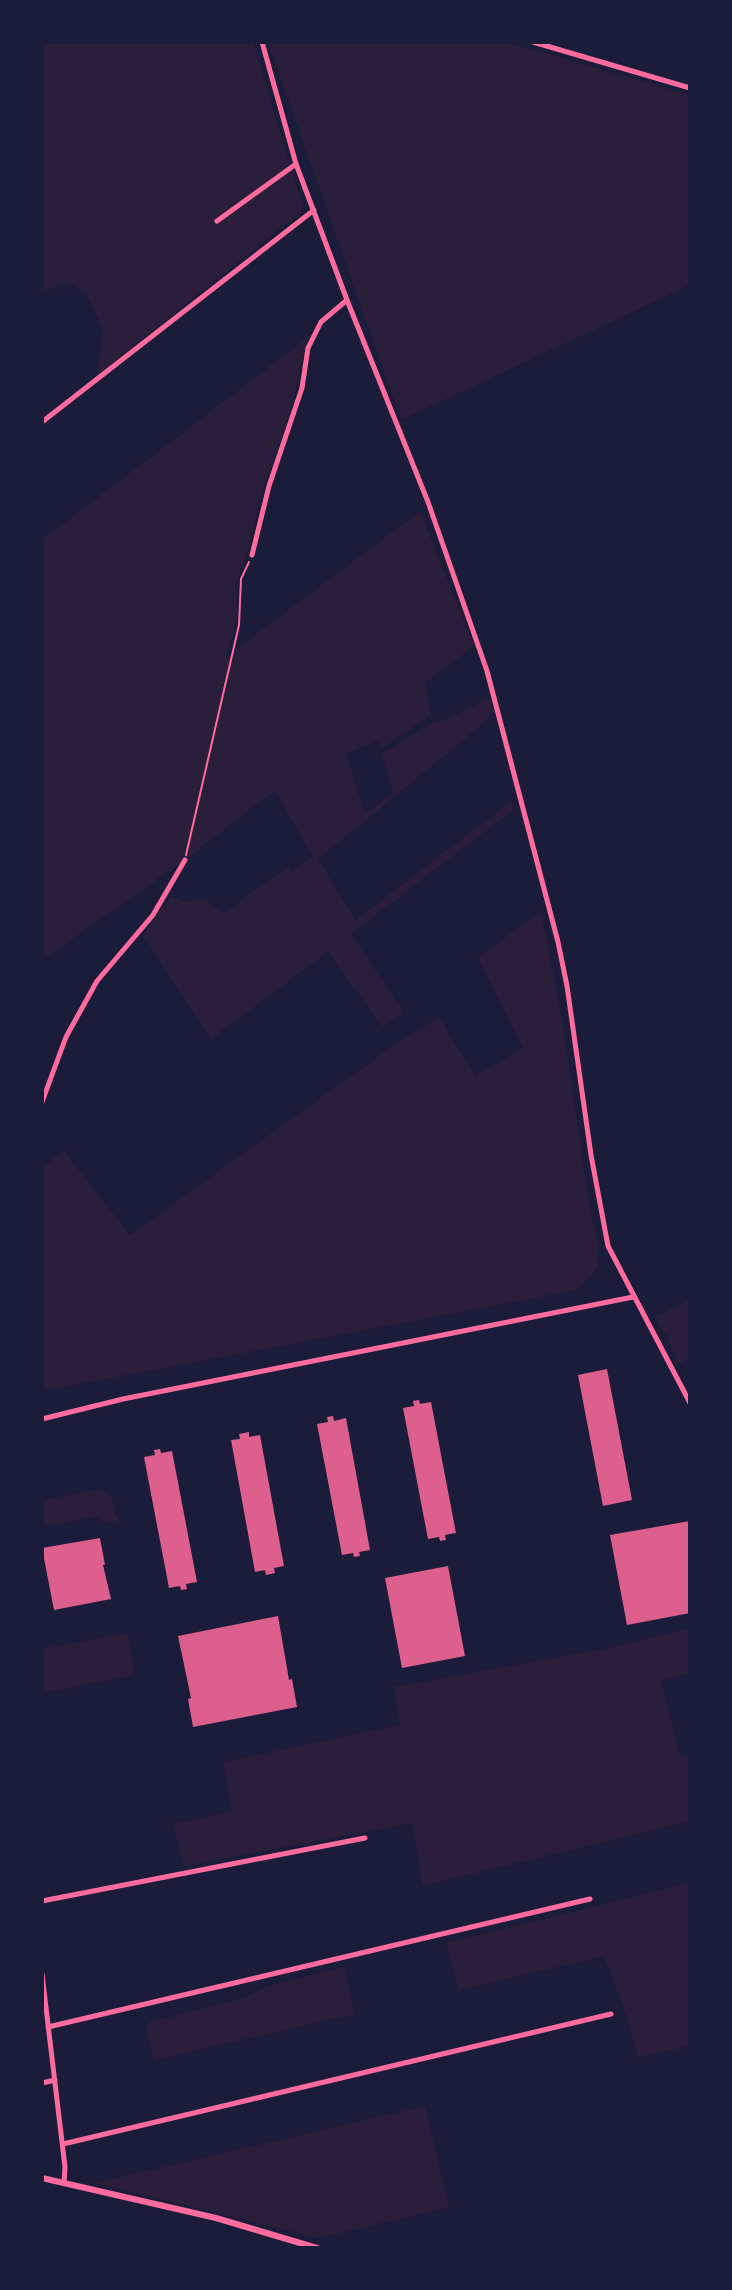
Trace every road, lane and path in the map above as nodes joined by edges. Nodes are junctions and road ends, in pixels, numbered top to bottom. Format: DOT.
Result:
graph roads {
  1 [pos="262,42"];
  2 [pos="533,42"];
  3 [pos="690,88"];
  4 [pos="296,164"];
  5 [pos="314,210"];
  6 [pos="217,221"];
  7 [pos="347,300"];
  8 [pos="42,422"];
  9 [pos="252,555"];
  10 [pos="185,860"];
  11 [pos="42,1102"];
  12 [pos="633,1297"];
  13 [pos="690,1403"];
  14 [pos="42,1419"];
  15 [pos="365,1838"];
  16 [pos="590,1899"];
  17 [pos="42,1901"];
  18 [pos="42,1974"];
  19 [pos="611,2014"];
  20 [pos="48,2027"];
  21 [pos="55,2080"];
  22 [pos="42,2083"];
  23 [pos="63,2144"];
  24 [pos="42,2178"];
  25 [pos="64,2183"];
  26 [pos="317,2248"];
  1 -- 4 [label="street"];
  2 -- 3 [label="street"];
  4 -- 5 [label="street"];
  4 -- 6 [label="street"];
  5 -- 7 [label="street"];
  5 -- 8 [label="street"];
  7 -- 9 [label="street"];
  7 -- 12 [label="street"];
  9 -- 10 [label="path"];
  10 -- 11 [label="street"];
  12 -- 13 [label="street"];
  12 -- 14 [label="street"];
  15 -- 17 [label="street"];
  16 -- 20 [label="street"];
  18 -- 20 [label="street"];
  19 -- 23 [label="street"];
  20 -- 21 [label="street"];
  21 -- 22 [label="street"];
  21 -- 23 [label="street"];
  23 -- 25 [label="street"];
  24 -- 25 [label="street"];
  25 -- 26 [label="street"];
}
